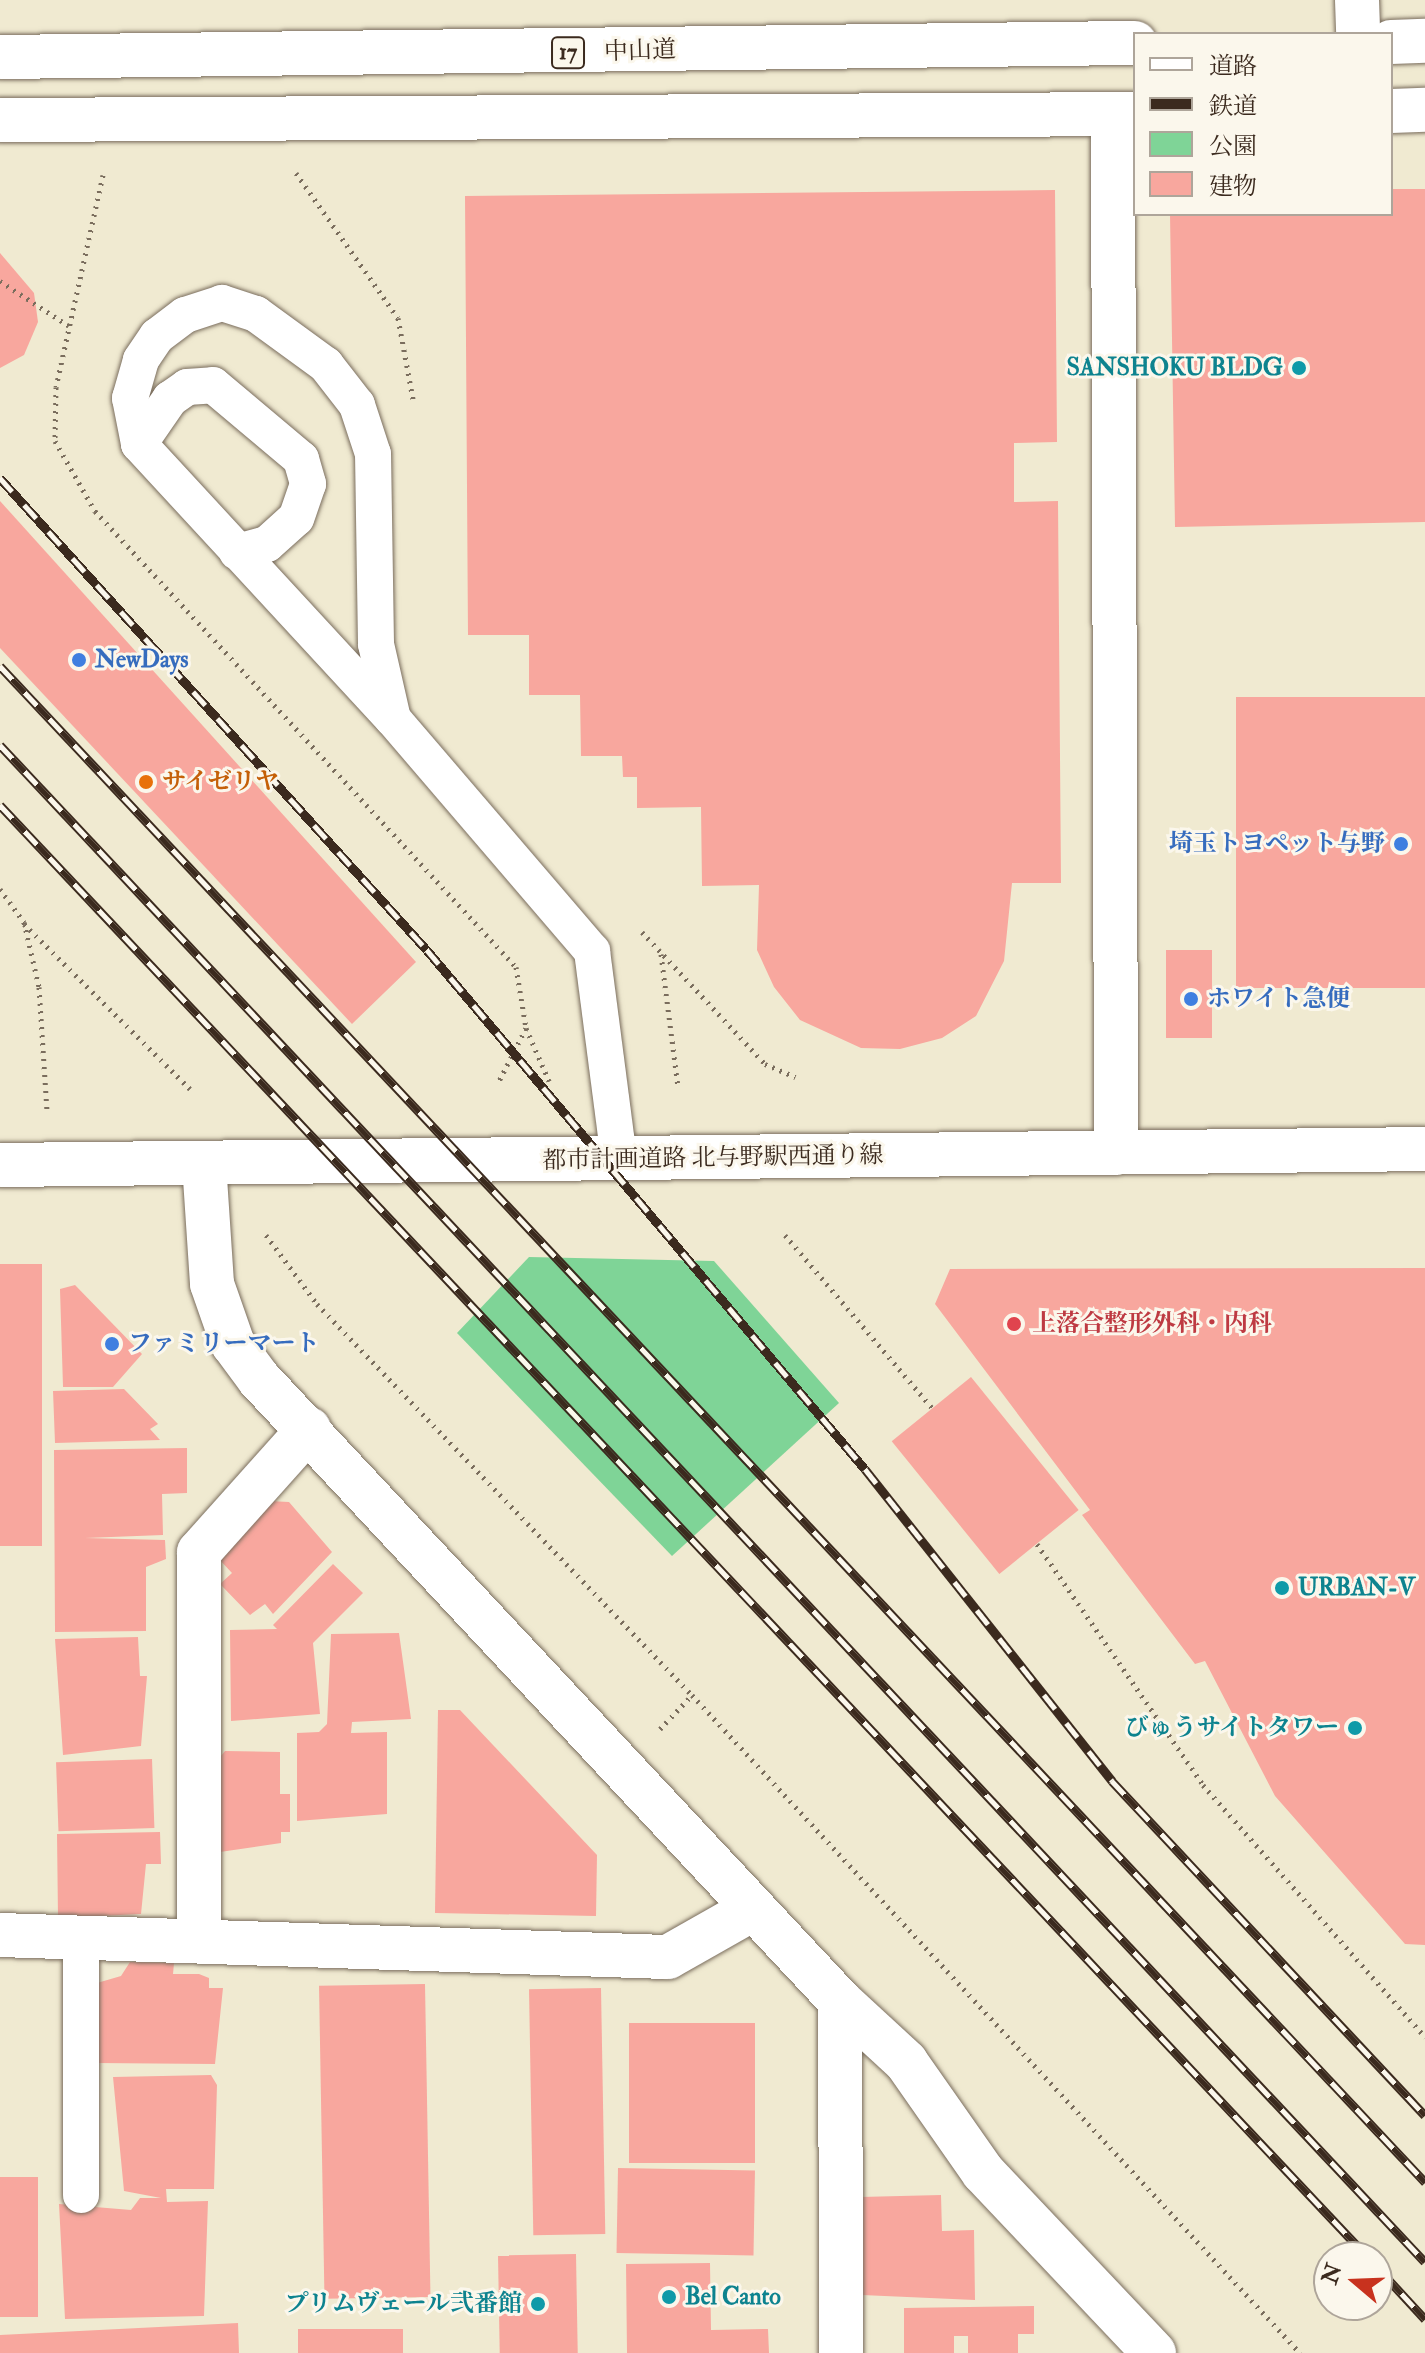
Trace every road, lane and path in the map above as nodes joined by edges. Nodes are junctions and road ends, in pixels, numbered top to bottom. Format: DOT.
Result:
graph roads {
  1 [pos="1357,0"];
  2 [pos="1358,32"];
  3 [pos="1425,41"];
  4 [pos="1393,42"];
  5 [pos="1133,43"];
  6 [pos="0,57"];
  7 [pos="1425,110"];
  8 [pos="1393,111"];
  9 [pos="1124,114"];
  10 [pos="0,120"];
  11 [pos="291,165"];
  12 [pos="0,281"];
  13 [pos="69,326"];
  14 [pos="414,410"];
  15 [pos="139,444"];
  16 [pos="237,552"];
  17 [pos="393,719"];
  18 [pos="0,889"];
  19 [pos="23,923"];
  20 [pos="634,923"];
  21 [pos="661,953"];
  22 [pos="526,1028"];
  23 [pos="795,1077"];
  24 [pos="549,1081"];
  25 [pos="678,1086"];
  26 [pos="190,1089"];
  27 [pos="46,1124"];
  28 [pos="1425,1149"];
  29 [pos="1116,1153"];
  30 [pos="619,1159"];
  31 [pos="204,1163"];
  32 [pos="0,1165"];
  33 [pos="266,1234"];
  34 [pos="785,1235"];
  35 [pos="933,1409"];
  36 [pos="309,1429"];
  37 [pos="1037,1544"];
  38 [pos="753,1909"];
  39 [pos="0,1935"];
  40 [pos="81,1937"];
  41 [pos="199,1941"];
  42 [pos="840,2001"];
  43 [pos="1425,2037"];
  44 [pos="81,2195"];
  45 [pos="841,2353"];
  46 [pos="1154,2353"];
  47 [pos="1300,2353"];
  1 -- 2 [label="main road"];
  3 -- 4 [label="main road"];
  5 -- 6 [label="main road, 中山道 / 17"];
  7 -- 8 [label="main road"];
  9 -- 10 [label="main road"];
  9 -- 29 [label="main road"];
  11 -- 14 [label="path"];
  12 -- 13 [label="path"];
  15 -- 16 [label="lane"];
  15 -- 16 [label="lane"];
  15 -- 17 [label="lane"];
  16 -- 17 [label="lane"];
  17 -- 30 [label="lane"];
  18 -- 19 [label="path"];
  19 -- 26 [label="path"];
  19 -- 27 [label="path"];
  20 -- 21 [label="path"];
  21 -- 23 [label="path"];
  21 -- 25 [label="path"];
  22 -- 24 [label="path"];
  28 -- 29 [label="main road, 都市計画道路 北与野駅西通り線"];
  29 -- 30 [label="main road, 都市計画道路 北与野駅西通り線"];
  30 -- 31 [label="main road, 都市計画道路 北与野駅西通り線"];
  31 -- 32 [label="main road, 都市計画道路 北与野駅西通り線"];
  31 -- 36 [label="main road"];
  33 -- 47 [label="path"];
  34 -- 35 [label="path"];
  36 -- 38 [label="main road"];
  36 -- 41 [label="main road"];
  37 -- 43 [label="path"];
  38 -- 41 [label="main road"];
  38 -- 42 [label="main road"];
  39 -- 40 [label="main road"];
  40 -- 41 [label="main road"];
  40 -- 44 [label="lane"];
  42 -- 45 [label="main road"];
  42 -- 46 [label="main road"];
}
